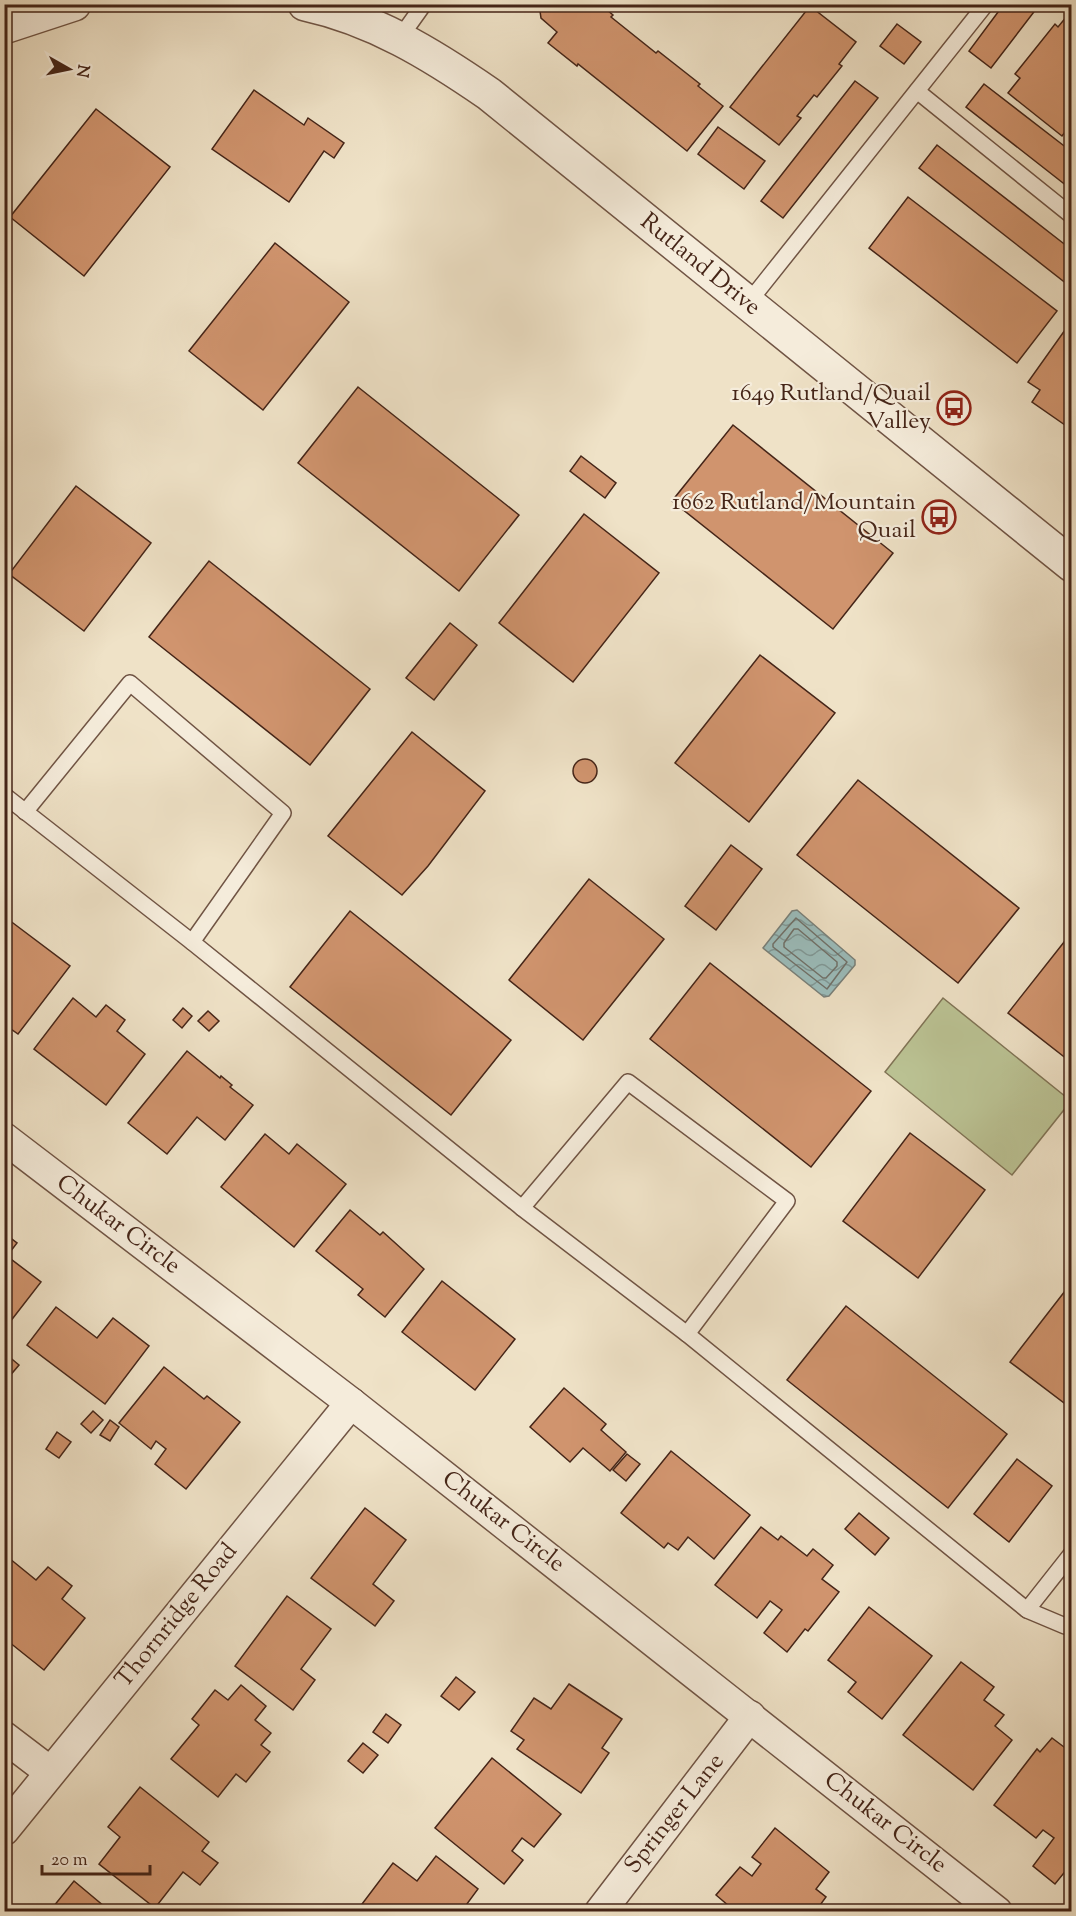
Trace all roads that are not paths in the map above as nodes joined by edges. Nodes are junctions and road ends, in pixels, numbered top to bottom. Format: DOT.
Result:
graph roads {
  1 [pos="74,4"];
  2 [pos="305,4"];
  3 [pos="424,4"];
  4 [pos="986,4"];
  5 [pos="4,27"];
  6 [pos="399,39"];
  7 [pos="917,91"];
  8 [pos="1071,216"];
  9 [pos="748,303"];
  10 [pos="1071,566"];
  11 [pos="4,795"];
  12 [pos="25,812"];
  13 [pos="192,942"];
  14 [pos="4,1138"];
  15 [pos="522,1208"];
  16 [pos="687,1334"];
  17 [pos="351,1403"];
  18 [pos="1071,1552"];
  19 [pos="1027,1610"];
  20 [pos="1071,1626"];
  21 [pos="750,1716"];
  22 [pos="4,1737"];
  23 [pos="50,1772"];
  24 [pos="4,1830"];
  25 [pos="600,1911"];
  26 [pos="997,1911"];
  1 -- 5 [label="street"];
  2 -- 6 [label="street, Rutland Drive"];
  3 -- 6 [label="lane"];
  4 -- 7 [label="lane"];
  6 -- 9 [label="street, Rutland Drive"];
  7 -- 8 [label="lane"];
  7 -- 9 [label="lane"];
  9 -- 10 [label="street, Rutland Drive"];
  11 -- 12 [label="lane"];
  12 -- 13 [label="lane"];
  12 -- 13 [label="lane"];
  13 -- 15 [label="lane"];
  14 -- 17 [label="street, Chukar Circle"];
  15 -- 16 [label="lane"];
  15 -- 16 [label="lane"];
  16 -- 19 [label="lane"];
  17 -- 21 [label="street, Chukar Circle"];
  17 -- 23 [label="street, Thornridge Road"];
  18 -- 19 [label="lane"];
  19 -- 20 [label="lane"];
  21 -- 25 [label="street, Springer Lane"];
  21 -- 26 [label="street, Chukar Circle"];
  22 -- 23 [label="street"];
  23 -- 24 [label="street, Thornridge Road"];
}
